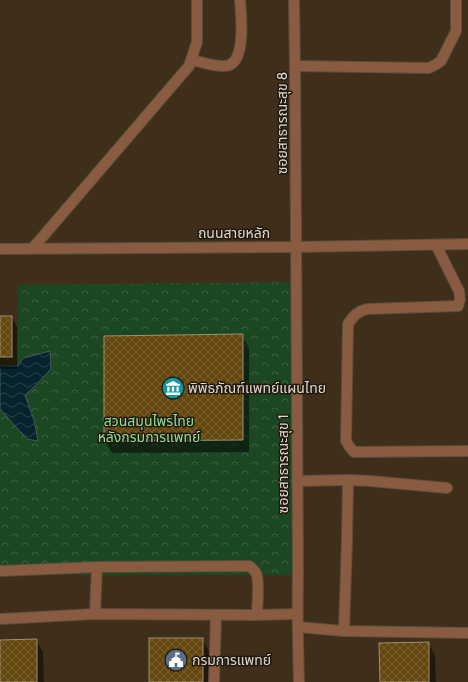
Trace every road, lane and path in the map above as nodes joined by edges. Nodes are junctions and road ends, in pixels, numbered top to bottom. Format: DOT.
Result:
graph roads {
  1 [pos="197,0"];
  2 [pos="240,0"];
  3 [pos="294,0"];
  4 [pos="456,0"];
  5 [pos="192,60"];
  6 [pos="295,66"];
  7 [pos="468,244"];
  8 [pos="436,245"];
  9 [pos="296,247"];
  10 [pos="33,248"];
  11 [pos="0,249"];
  12 [pos="463,306"];
  13 [pos="468,451"];
  14 [pos="348,480"];
  15 [pos="297,481"];
  16 [pos="447,488"];
  17 [pos="97,567"];
  18 [pos="0,571"];
  19 [pos="95,614"];
  20 [pos="297,614"];
  21 [pos="216,615"];
  22 [pos="257,615"];
  23 [pos="0,619"];
  24 [pos="298,627"];
  25 [pos="344,631"];
  26 [pos="468,633"];
  27 [pos="214,682"];
  28 [pos="298,682"];
  1 -- 5 [label="street"];
  2 -- 5 [label="street"];
  3 -- 6 [label="street, ซอยสาธารณะสุข 8"];
  4 -- 6 [label="street"];
  5 -- 10 [label="street"];
  6 -- 9 [label="street, ซอยสาธารณะสุข 8"];
  7 -- 8 [label="street, ถนนสายหลัก"];
  8 -- 9 [label="street, ถนนสายหลัก"];
  8 -- 12 [label="street"];
  9 -- 10 [label="street, ถนนสายหลัก"];
  9 -- 15 [label="street, ซอยสาธารณะสุข 1"];
  10 -- 11 [label="street, ถนนสายหลัก"];
  12 -- 13 [label="street"];
  14 -- 15 [label="street"];
  14 -- 16 [label="street"];
  14 -- 25 [label="street"];
  15 -- 20 [label="street, ซอยสาธารณะสุข 1"];
  17 -- 18 [label="street"];
  17 -- 19 [label="street"];
  17 -- 22 [label="street"];
  19 -- 21 [label="street"];
  19 -- 23 [label="street"];
  20 -- 22 [label="street"];
  20 -- 24 [label="street, ซอยสาธารณะสุข 1"];
  21 -- 22 [label="street"];
  21 -- 27 [label="street"];
  24 -- 25 [label="street"];
  24 -- 28 [label="street, ซอยสาธารณะสุข 1"];
  25 -- 26 [label="street"];
}
